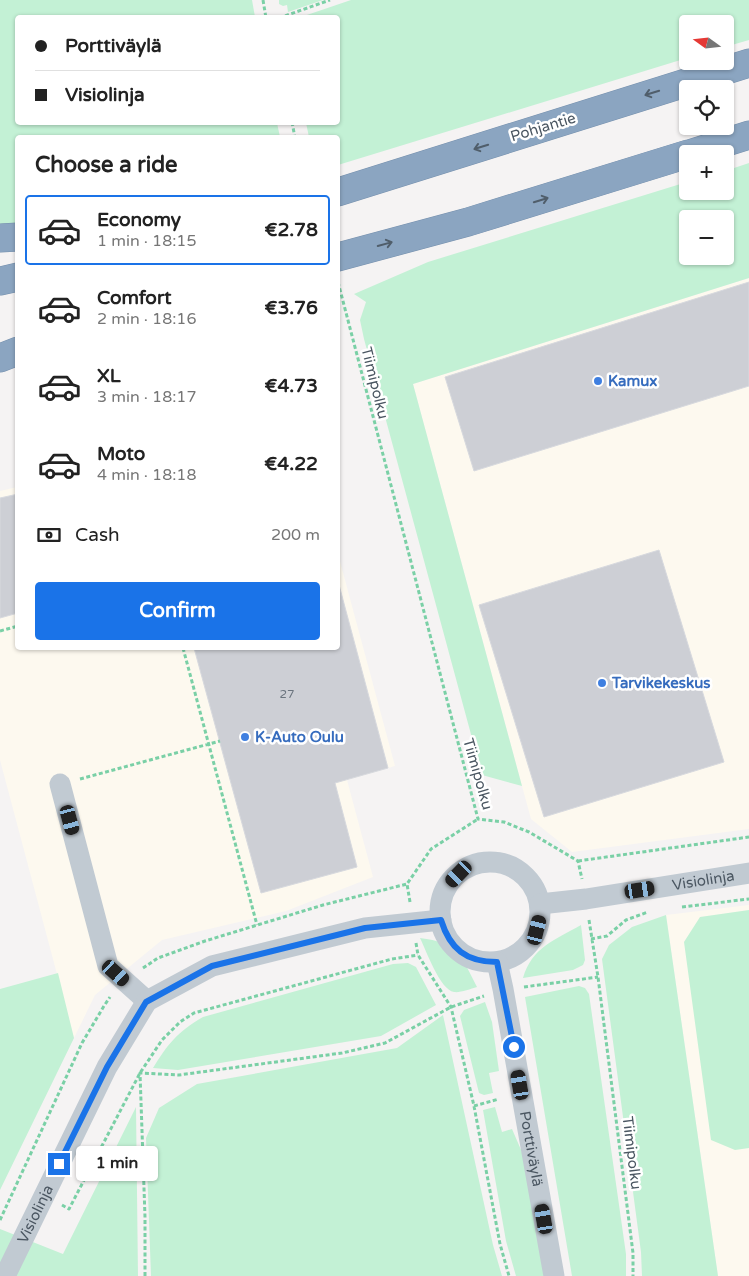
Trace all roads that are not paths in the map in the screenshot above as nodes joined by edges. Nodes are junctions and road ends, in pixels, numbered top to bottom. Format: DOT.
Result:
graph roads {
  1 [pos="749,63"];
  2 [pos="749,135"];
  3 [pos="717,145"];
  4 [pos="679,157"];
  5 [pos="340,191"];
  6 [pos="15,237"];
  7 [pos="0,238"];
  8 [pos="340,256"];
  9 [pos="15,278"];
  10 [pos="0,281"];
  11 [pos="15,341"];
  12 [pos="0,344"];
  13 [pos="15,352"];
  14 [pos="0,358"];
  15 [pos="60,784"];
  16 [pos="749,873"];
  17 [pos="540,904"];
  18 [pos="441,920"];
  19 [pos="497,962"];
  20 [pos="146,1002"];
  21 [pos="5,1276"];
  22 [pos="554,1276"];
  1 -- 5 [label="highway, Pohjantie, one-way"];
  2 -- 3 [label="highway"];
  8 -- 4 [label="highway, one-way"];
  6 -- 7 [label="highway"];
  9 -- 10 [label="highway"];
  11 -- 12 [label="highway"];
  13 -- 14 [label="highway"];
  15 -- 20 [label="street"];
  16 -- 17 [label="street, Visiolinja"];
  17 -- 18 [label="street"];
  17 -- 19 [label="street"];
  18 -- 19 [label="street"];
  18 -- 20 [label="street"];
  19 -- 22 [label="street, Porttiväylä"];
  20 -- 21 [label="street, Visiolinja"];
}
